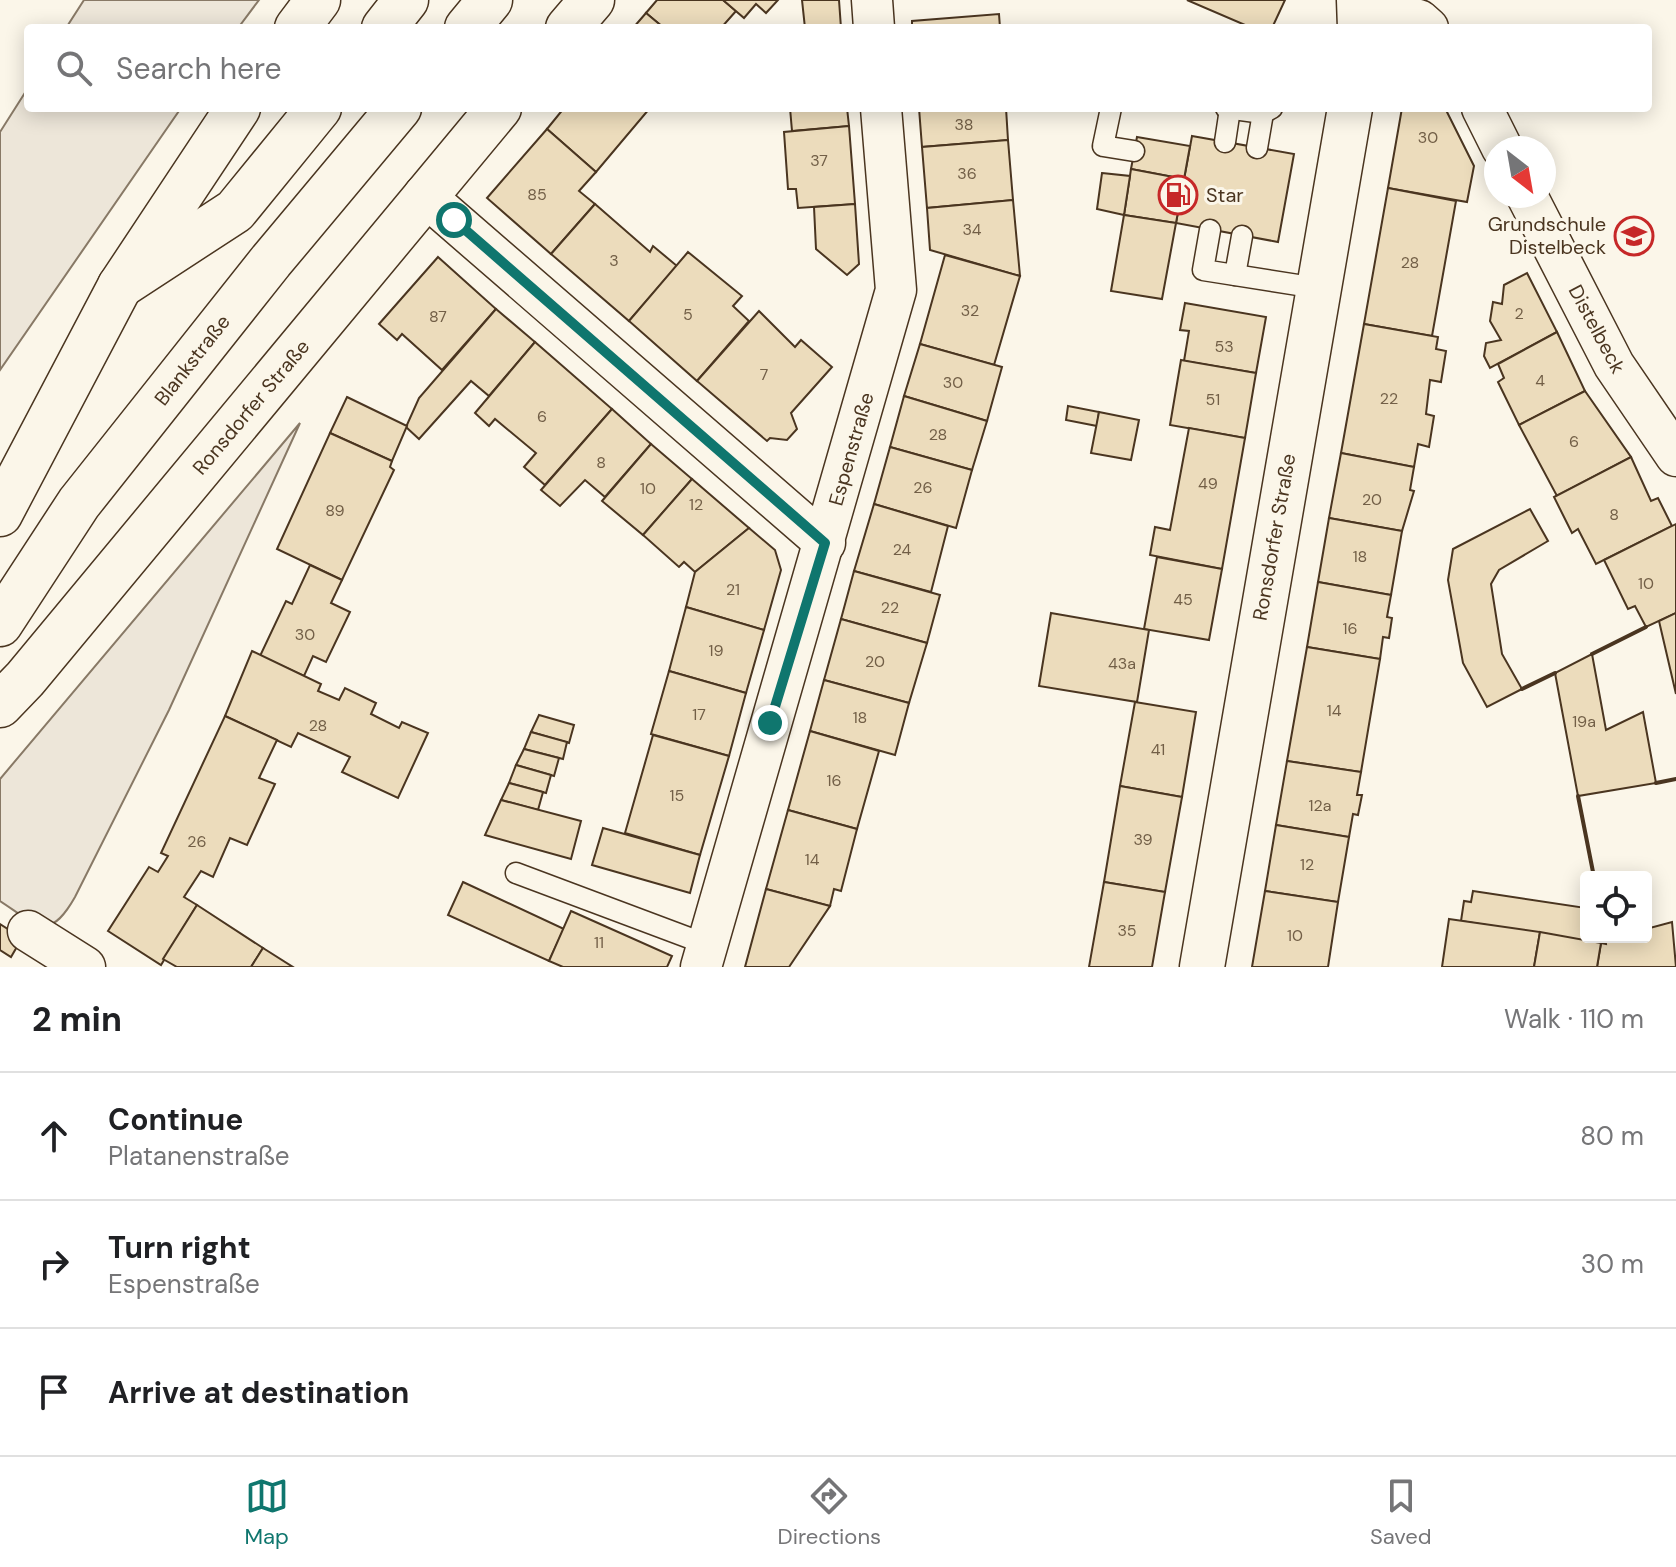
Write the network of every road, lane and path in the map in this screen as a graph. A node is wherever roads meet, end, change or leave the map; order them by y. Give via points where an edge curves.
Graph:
1 (318, 0) edge
2 (406, 0) edge
3 (490, 0) edge
4 (592, 0) edge
5 (872, 0) edge
6 (1360, 12) edge
7 (300, 24) edge
8 (387, 24) edge
9 (470, 24) edge
10 (571, 24) edge
11 (874, 24) edge
12 (1424, 24) edge
13 (235, 112) edge
14 (316, 112) edge
15 (396, 112) edge
16 (496, 112) edge
17 (881, 112) edge
18 (1110, 112) edge
19 (1228, 112) edge
20 (1268, 112) edge
21 (1349, 112) edge
22 (1484, 112) edge
23 (1496, 136) edge
24 (1225, 142) dead end
25 (1257, 148) dead end
26 (1134, 151) dead end
27 (424, 195) junction
28 (1533, 208) edge
29 (1210, 230) dead end
30 (1242, 236) dead end
31 (1235, 275) junction
32 (120, 286) junction
33 (1317, 288) junction
34 (1676, 456) edge
35 (0, 514) edge
36 (825, 543) junction
37 (0, 624) edge
38 (8, 682) edge
39 (516, 873) dead end
40 (28, 931) dead end
41 (705, 956) edge
42 (85, 967) edge
43 (1202, 967) edge

1 - 7 street
2 - 8 street
3 - 9 street
4 - 10 street
5 - 11 street
6 - 12 street
13 - 32 street
14 - 32 street via 235,211
15 - 37 street, Blankstraße via 79,503
16 - 27 street, Ronsdorfer Straße
17 - 36 street, Espenstraße via 896,290
18 - 26 lane via 1103,146
19 - 24 lane
20 - 25 lane
21 - 33 street, Ronsdorfer Straße
22 - 23 street
27 - 36 street
27 - 38 street, Ronsdorfer Straße
28 - 34 street, Distelbeck via 1614,365
29 - 31 lane via 1203,270
30 - 31 lane
31 - 33 lane
32 - 35 street
33 - 43 street, Ronsdorfer Straße
36 - 41 street, Espenstraße
39 - 41 lane
40 - 42 street

